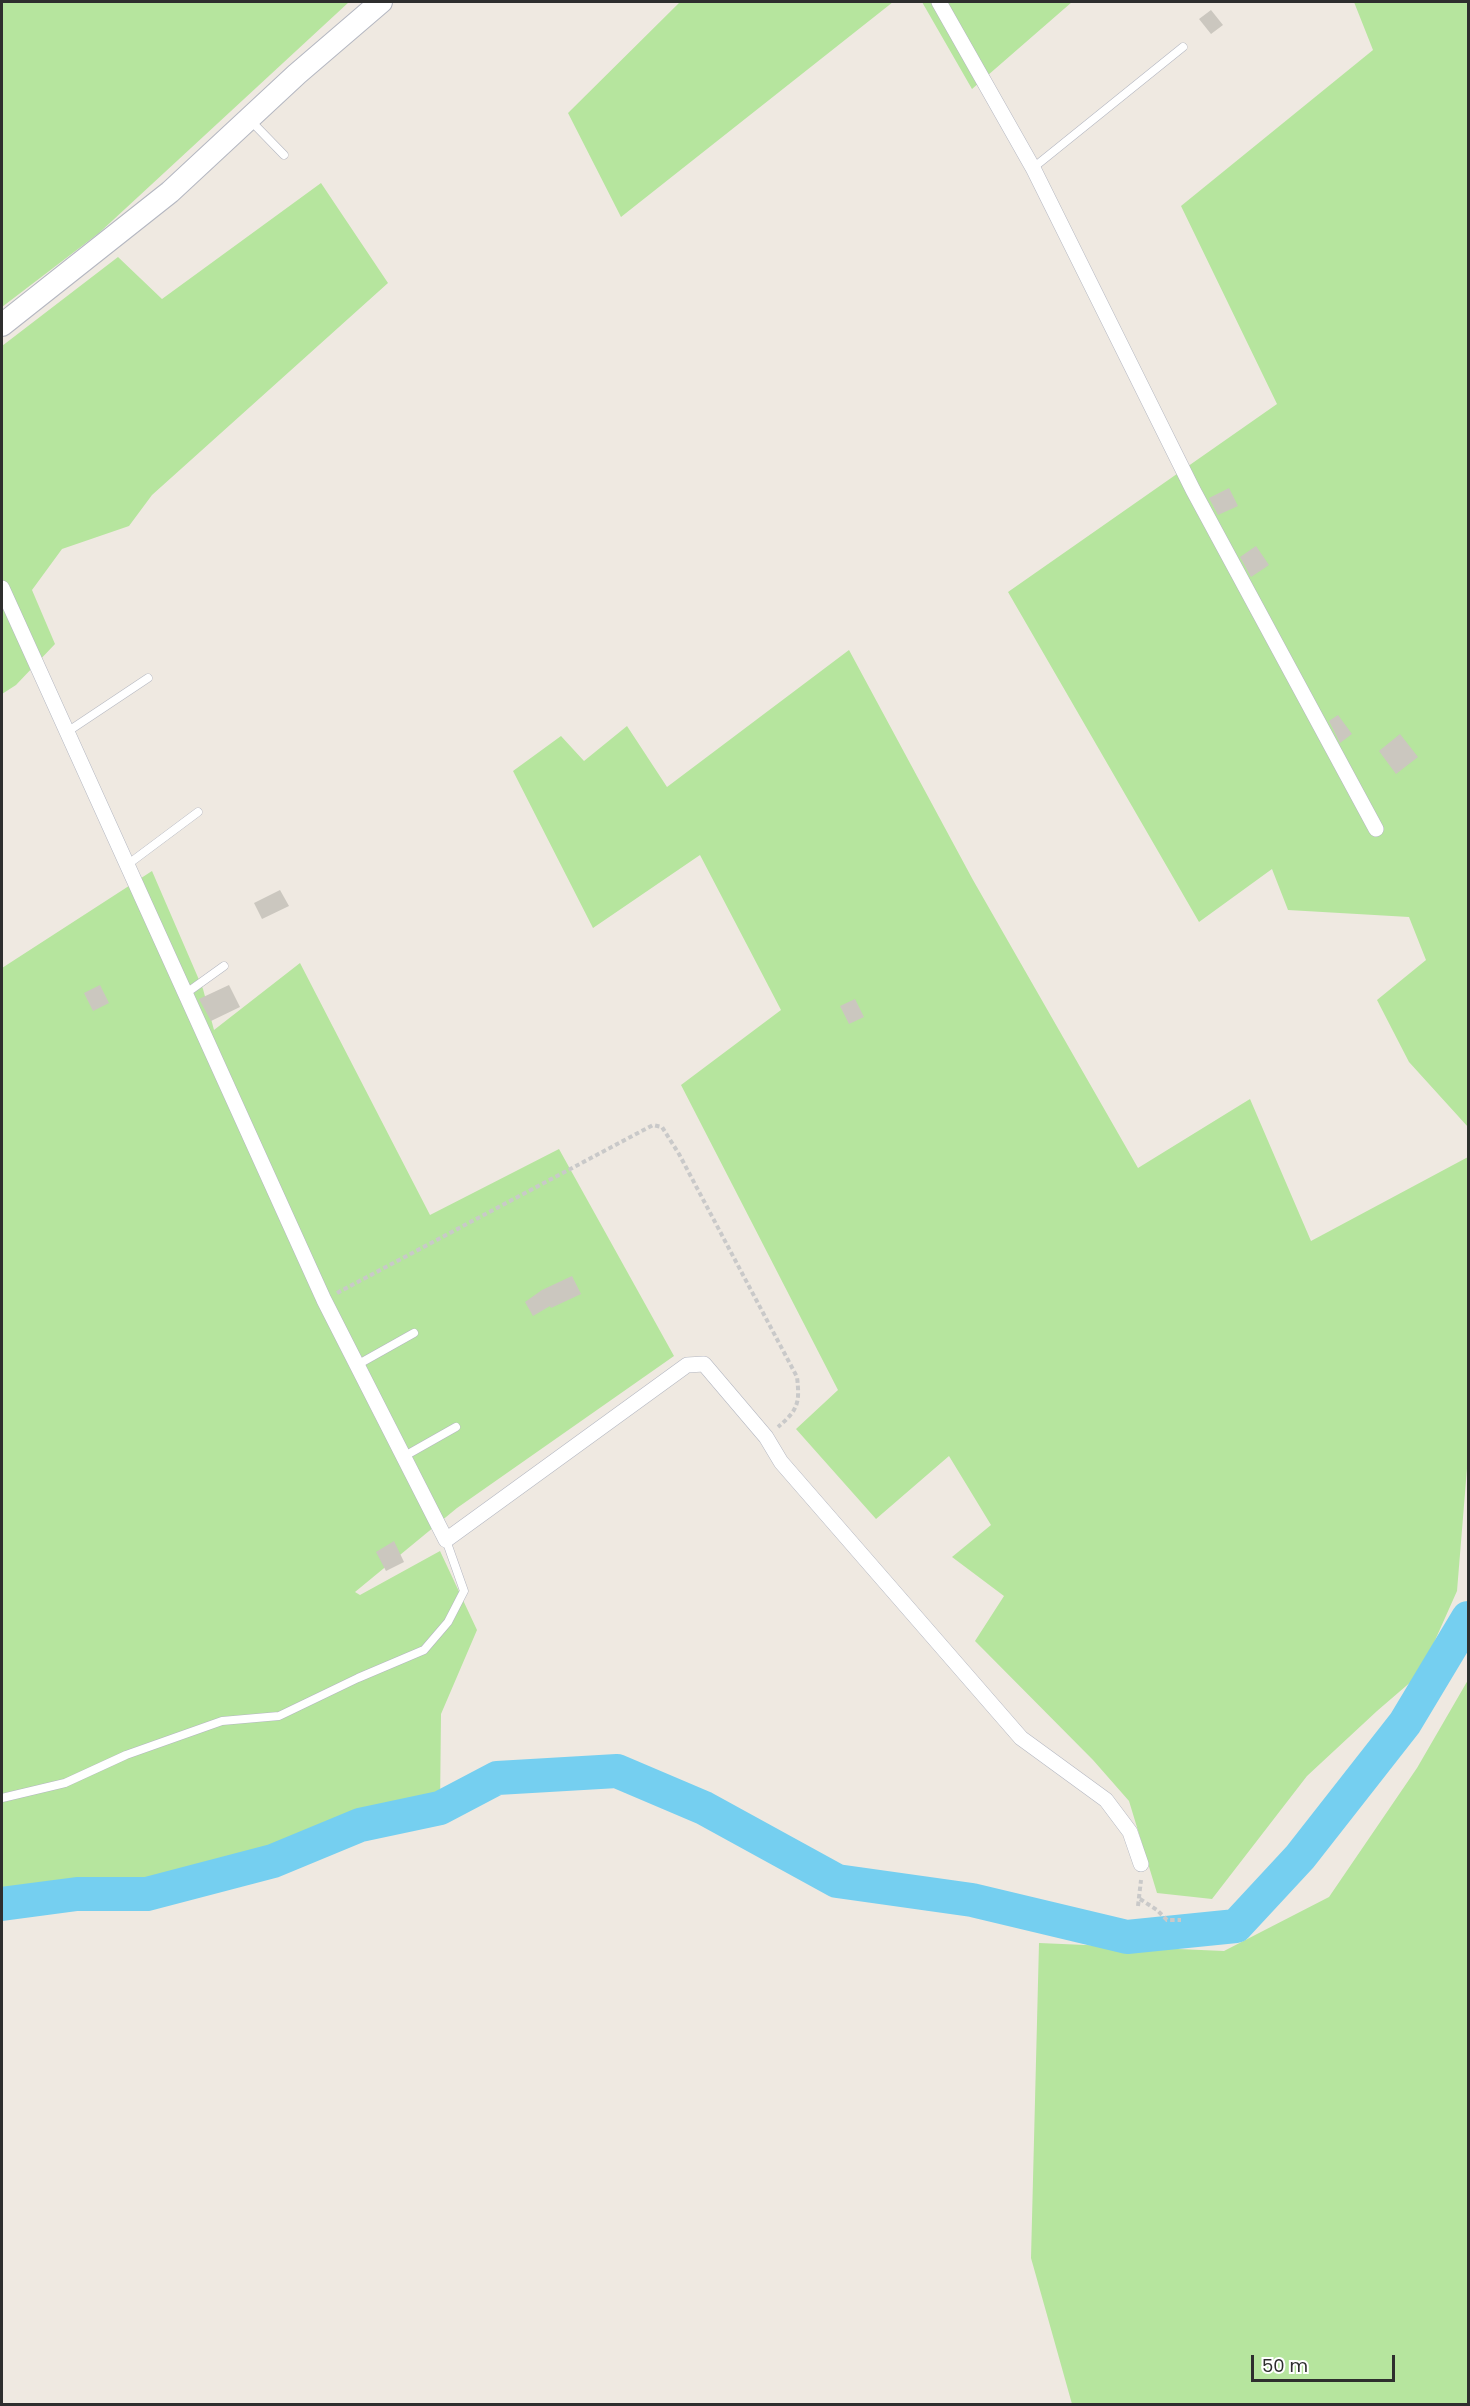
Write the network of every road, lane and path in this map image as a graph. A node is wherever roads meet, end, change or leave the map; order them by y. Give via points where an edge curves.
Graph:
1 (381, 2) edge
2 (939, 2) edge
3 (1183, 47) dead end
4 (249, 118) junction
5 (284, 155) dead end
6 (1033, 168) junction
7 (2, 325) edge
8 (2, 588) edge
9 (148, 678) dead end
10 (67, 732) junction
11 (198, 812) dead end
12 (1376, 829) dead end
13 (127, 865) junction
14 (224, 966) dead end
15 (185, 994) junction
16 (324, 1300) junction
17 (414, 1333) dead end
18 (357, 1365) junction
19 (456, 1427) dead end
20 (766, 1437) junction
21 (404, 1457) junction
22 (446, 1540) junction
23 (2, 1798) edge
24 (1141, 1864) joint
25 (1140, 1899) junction
26 (1138, 1906) dead end
27 (1181, 1920) dead end

1 - 4 street
2 - 6 street
3 - 6 lane
4 - 5 lane
4 - 7 street via 171,192
6 - 12 street via 1193,490
8 - 10 street
9 - 10 lane
10 - 13 street
11 - 13 lane
13 - 15 street
14 - 15 lane
15 - 16 street
16 - 18 street
16 - 20 path via 653,1125 662,1127 797,1377 800,1399 791,1416
17 - 18 lane
18 - 21 street
19 - 21 lane
20 - 22 street via 704,1364 687,1365
20 - 24 street via 781,1462 1021,1738 1106,1800 1130,1832
21 - 22 street
22 - 23 lane via 464,1591 448,1622 424,1650 279,1716 222,1721 126,1755 65,1783
24 - 25 path
25 - 26 path
25 - 27 path via 1167,1920

